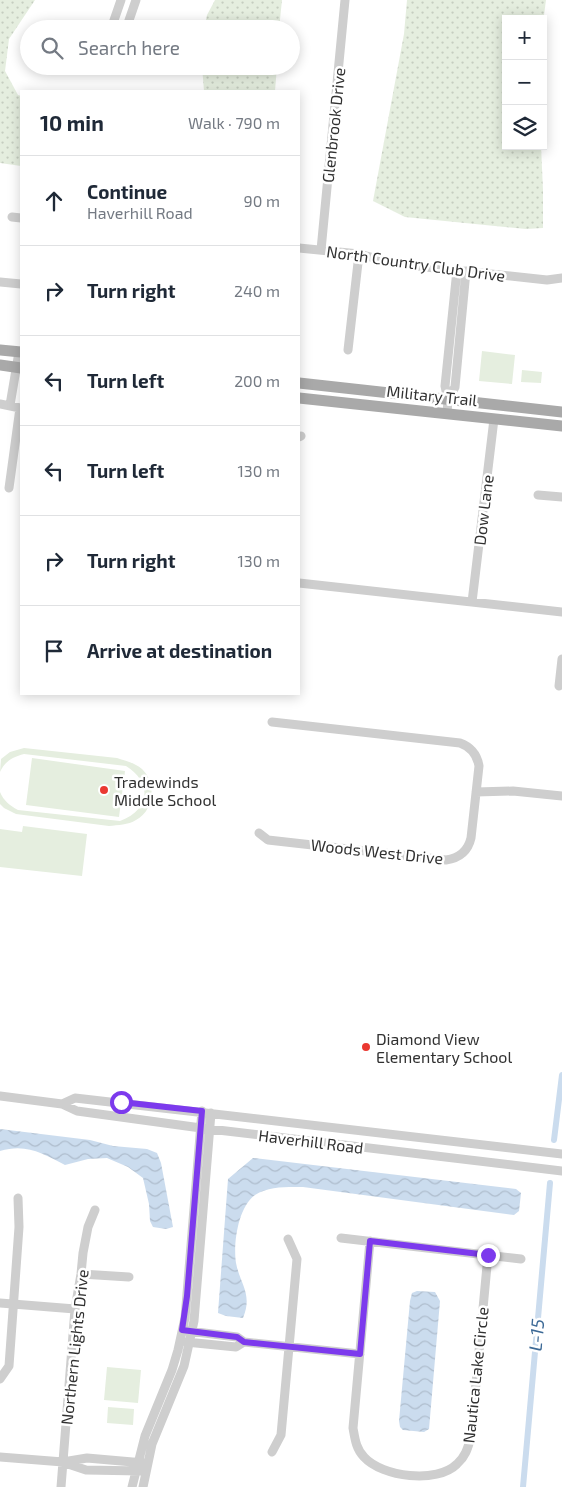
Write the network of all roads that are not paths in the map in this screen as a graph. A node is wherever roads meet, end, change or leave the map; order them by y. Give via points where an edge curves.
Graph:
1 (121, 0) edge
2 (136, 0) edge
3 (345, 0) edge
4 (114, 20) edge
5 (129, 20) edge
6 (12, 217) dead end
7 (20, 218) edge
8 (300, 248) edge
9 (321, 250) junction
10 (358, 254) junction
11 (462, 271) junction
12 (562, 278) edge
13 (0, 282) edge
14 (20, 284) edge
15 (0, 350) edge
16 (348, 350) dead end
17 (20, 352) edge
18 (0, 365) edge
19 (19, 368) edge
20 (300, 383) edge
21 (300, 398) edge
22 (448, 400) junction
23 (0, 404) edge
24 (10, 405) junction
25 (562, 412) edge
26 (447, 413) junction
27 (494, 419) junction
28 (562, 426) edge
29 (9, 488) dead end
30 (538, 494) dead end
31 (562, 497) edge
32 (300, 583) edge
33 (472, 602) junction
34 (562, 612) edge
35 (562, 659) edge
36 (559, 686) dead end
37 (272, 722) dead end
38 (476, 792) junction
39 (562, 796) edge
40 (259, 833) dead end
41 (0, 1096) edge
42 (62, 1104) junction
43 (207, 1112) junction
44 (200, 1128) junction
45 (210, 1129) junction
46 (557, 1153) edge
47 (551, 1170) junction
48 (562, 1171) edge
49 (18, 1198) dead end
50 (95, 1210) dead end
51 (341, 1238) dead end
52 (288, 1239) dead end
53 (370, 1241) junction
54 (488, 1255) junction
55 (521, 1259) dead end
56 (81, 1274) junction
57 (129, 1278) dead end
58 (0, 1303) edge
59 (14, 1304) junction
60 (75, 1309) junction
61 (187, 1331) junction
62 (180, 1341) junction
63 (190, 1342) junction
64 (244, 1342) junction
65 (288, 1347) junction
66 (360, 1354) junction
67 (0, 1379) edge
68 (272, 1452) dead end
69 (0, 1457) edge
70 (63, 1462) junction
71 (142, 1467) junction
72 (61, 1487) edge
73 (132, 1487) edge
74 (143, 1487) edge

1 - 4 street
2 - 5 street
3 - 9 street, Glenbrook Drive
6 - 7 street
8 - 9 street, North Country Club Drive
9 - 10 street, North Country Club Drive
10 - 11 street, North Country Club Drive via 397,264
10 - 16 street
11 - 12 street, North Country Club Drive via 546,280
11 - 22 street via 454,387
13 - 14 street
15 - 17 main road
17 - 19 street
18 - 19 main road
19 - 24 street
20 - 22 main road, Military Trail
21 - 26 main road, Military Trail
22 - 25 main road, Military Trail
22 - 26 street
23 - 24 street
24 - 29 street via 20,408
26 - 27 main road, Military Trail
27 - 28 main road, Military Trail
27 - 33 street, Dow Lane
30 - 31 street
32 - 33 street
33 - 34 street
35 - 36 street
37 - 38 street, Woods West Drive via 460,743 472,750 478,761
38 - 39 street via 514,791
38 - 40 street, Woods West Drive via 470,842 462,853 451,859 268,840
41 - 42 street, Haverhill Road
42 - 43 street, Haverhill Road via 75,1098
42 - 44 street, Haverhill Road via 77,1111
43 - 44 street
43 - 45 street
43 - 46 street, Haverhill Road
44 - 45 street, Haverhill Road
44 - 61 street
45 - 47 street, Haverhill Road
45 - 61 street via 197,1297
46 - 47 street
47 - 48 street, Haverhill Road
49 - 59 street
50 - 56 street, Northern Lights Drive via 88,1227
51 - 53 street
52 - 65 street via 297,1259
53 - 54 street
53 - 66 street, Nautica Lake Circle
54 - 55 street
54 - 66 street, Nautica Lake Circle via 471,1437 467,1452 457,1464 444,1473 428,1476 387,1472 362,1456 355,1443 353,1428
56 - 57 street
56 - 60 street, Northern Lights Drive
58 - 59 street
59 - 60 street
59 - 67 street via 9,1366
60 - 70 street, Northern Lights Drive
61 - 62 street
61 - 63 street
61 - 64 street via 237,1337
62 - 63 street
62 - 71 street via 172,1370 145,1436
63 - 64 street via 236,1347
63 - 71 street via 184,1366
64 - 65 street
65 - 66 street
65 - 68 street via 281,1436
69 - 70 street
70 - 71 street via 88,1458
70 - 72 street, Northern Lights Drive
71 - 73 street
71 - 74 street

